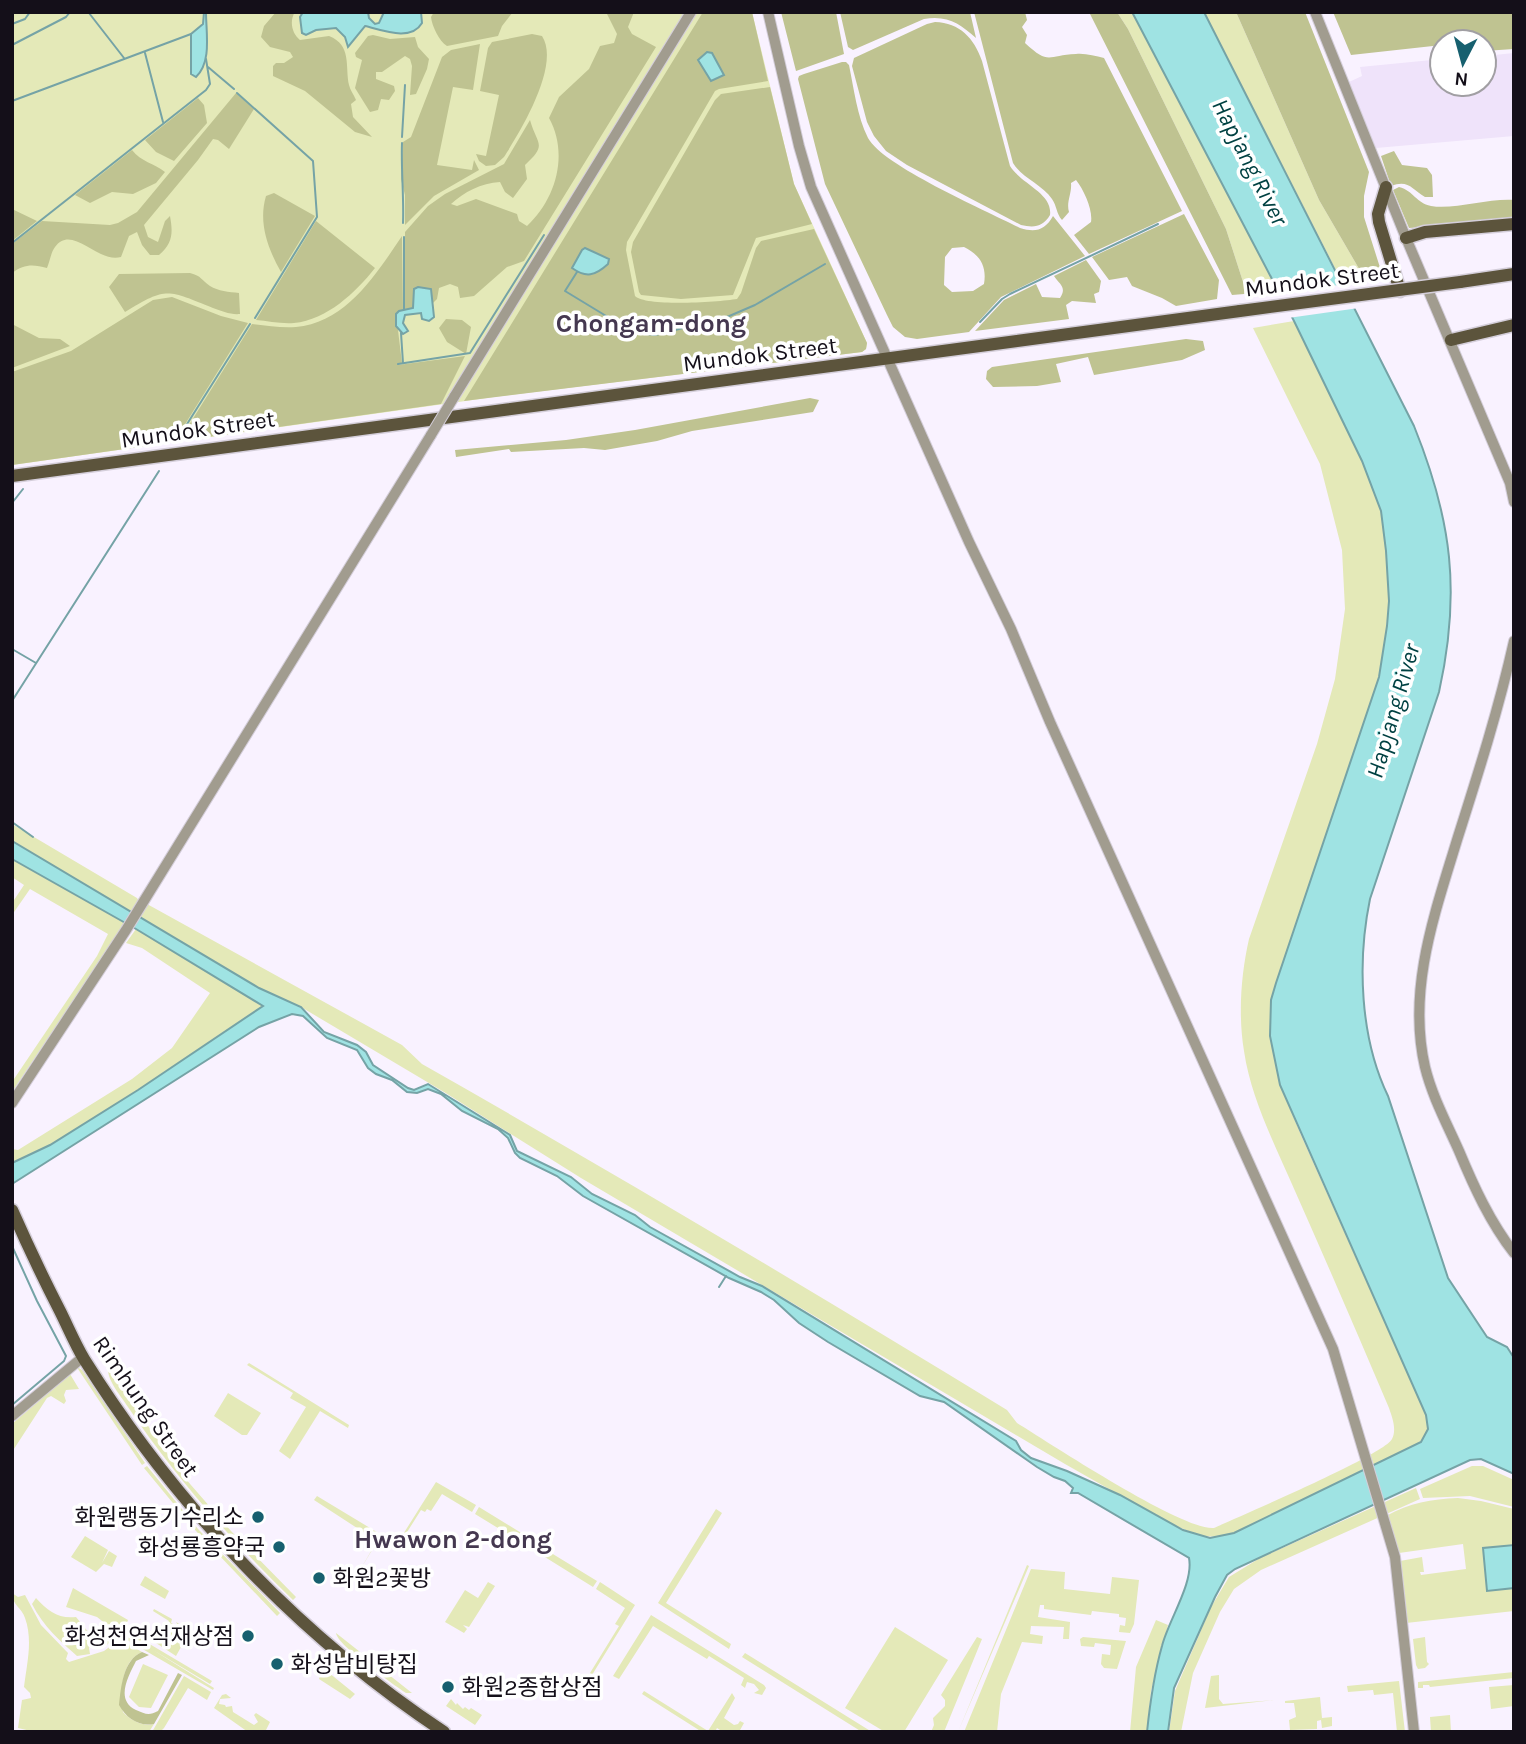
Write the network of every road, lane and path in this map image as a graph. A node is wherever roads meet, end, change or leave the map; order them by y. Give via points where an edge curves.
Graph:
1 (691, 12) edge
2 (768, 12) edge
3 (1315, 12) edge
4 (1386, 187) junction
5 (1514, 224) edge
6 (1406, 239) junction
7 (1514, 274) edge
8 (1400, 291) junction
9 (1514, 325) edge
10 (1451, 340) junction
11 (889, 359) junction
12 (12, 476) edge
13 (1514, 502) edge
14 (1514, 641) edge
15 (12, 1103) edge
16 (12, 1210) edge
17 (1514, 1253) edge
18 (83, 1357) junction
19 (12, 1416) edge
20 (444, 1732) edge
21 (1414, 1732) edge

1 - 15 street, bridge via 126,930
2 - 11 street via 811,187
3 - 4 street
4 - 6 street
4 - 8 main road via 1379,222
5 - 6 main road via 1425,232
6 - 10 street
7 - 8 main road, Mundok Street, bridge
8 - 11 main road, Mundok Street, bridge
9 - 10 main road
10 - 13 street
11 - 12 main road, Mundok Street
11 - 21 street via 1333,1349 1396,1568
14 - 17 street via 1432,921 1420,984 1421,1035 1437,1101 1472,1183
16 - 18 main road, Rimhung Street
18 - 19 street
18 - 20 main road, Rimhung Street via 174,1486 248,1569 329,1646

